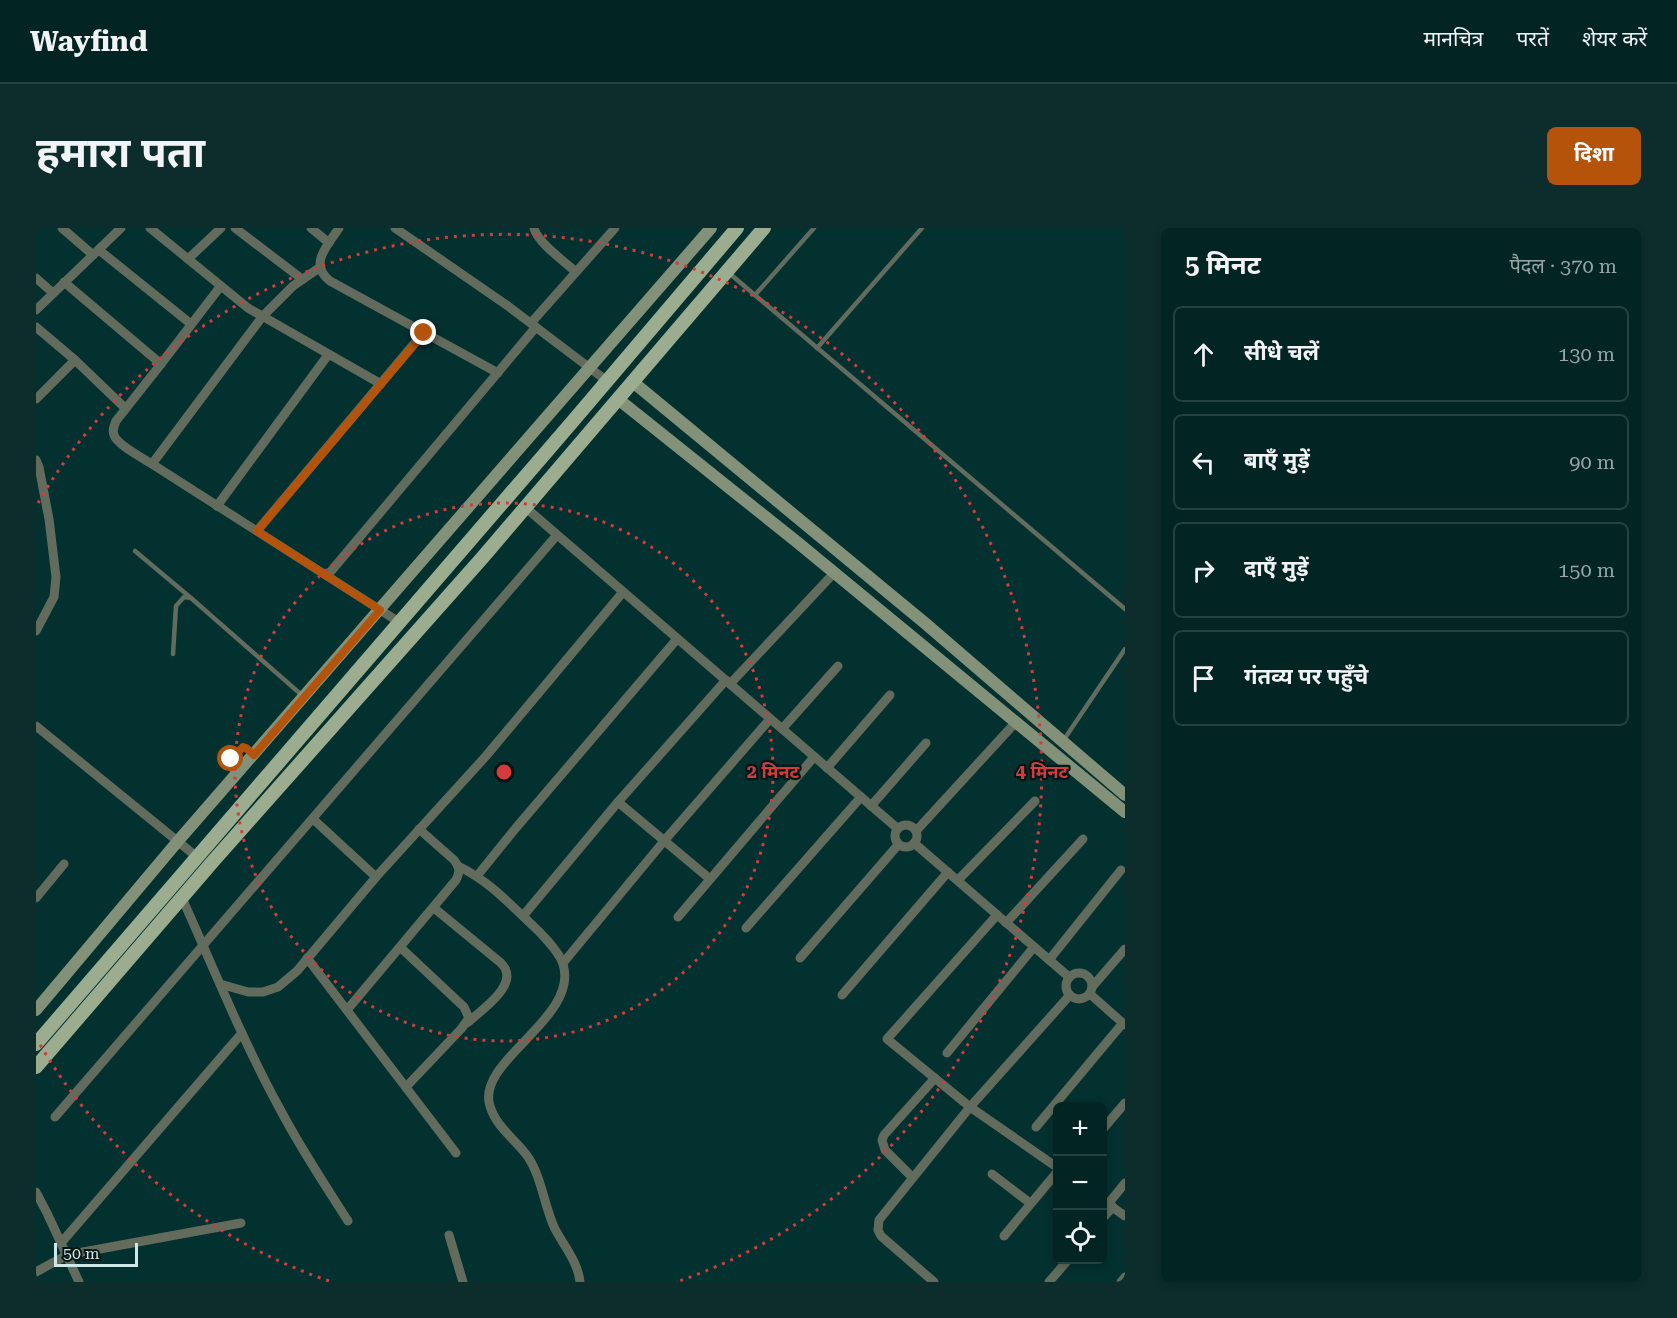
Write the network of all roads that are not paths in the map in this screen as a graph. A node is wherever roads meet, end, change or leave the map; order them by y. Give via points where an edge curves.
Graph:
1 (62, 228) edge
2 (121, 228) edge
3 (150, 228) edge
4 (221, 228) edge
5 (235, 228) edge
6 (311, 228) edge
7 (339, 228) edge
8 (394, 228) edge
9 (534, 228) edge
10 (615, 228) edge
11 (711, 228) edge
12 (737, 228) edge
13 (764, 228) edge
14 (814, 228) edge
15 (922, 228) edge
16 (329, 243) junction
17 (96, 253) junction
18 (188, 260) junction
19 (319, 268) junction
20 (576, 272) junction
21 (727, 272) junction
22 (36, 278) edge
23 (302, 279) junction
24 (64, 282) junction
25 (220, 287) junction
26 (53, 293) junction
27 (755, 295) junction
28 (36, 310) edge
29 (262, 317) junction
30 (191, 324) junction
31 (534, 325) junction
32 (36, 327) edge
33 (424, 333) junction
34 (817, 348) junction
35 (328, 355) junction
36 (75, 360) junction
37 (161, 364) junction
38 (589, 367) junction
39 (498, 373) junction
40 (609, 378) junction
41 (381, 384) junction
42 (626, 390) junction
43 (36, 399) edge
44 (125, 408) junction
45 (36, 460) edge
46 (152, 464) junction
47 (217, 506) junction
48 (525, 507) junction
49 (257, 531) junction
50 (557, 535) junction
51 (135, 551) dead end
52 (834, 573) junction
53 (327, 576) junction
54 (623, 592) junction
55 (191, 598) junction
56 (1125, 609) edge
57 (380, 610) junction
58 (399, 622) junction
59 (36, 631) edge
60 (677, 639) junction
61 (1125, 649) edge
62 (173, 654) dead end
63 (838, 666) dead end
64 (728, 682) junction
65 (890, 695) dead end
66 (304, 697) junction
67 (770, 719) junction
68 (1015, 723) junction
69 (36, 726) edge
70 (782, 729) junction
71 (1063, 741) junction
72 (926, 743) dead end
73 (814, 757) junction
74 (827, 768) junction
75 (1123, 789) edge
76 (861, 797) junction
77 (1035, 801) dead end
78 (1112, 801) junction
79 (618, 802) junction
80 (871, 806) junction
81 (1125, 812) edge
82 (313, 819) junction
83 (897, 828) junction
84 (419, 829) junction
85 (916, 831) junction
86 (1083, 839) dead end
87 (178, 841) junction
88 (664, 841) junction
89 (914, 843) junction
90 (898, 845) junction
91 (197, 857) junction
92 (64, 864) dead end
93 (458, 866) junction
94 (1121, 870) dead end
95 (948, 872) junction
96 (477, 876) junction
97 (376, 877) junction
98 (710, 879) junction
99 (958, 880) junction
100 (36, 898) edge
101 (182, 898) junction
102 (434, 908) junction
103 (997, 915) junction
104 (523, 916) junction
105 (678, 916) dead end
106 (1006, 923) junction
107 (746, 928) dead end
108 (204, 947) junction
109 (400, 947) junction
110 (1034, 947) junction
111 (1125, 949) edge
112 (307, 958) junction
113 (800, 958) dead end
114 (1049, 960) junction
115 (563, 963) junction
116 (1069, 977) junction
117 (220, 984) junction
118 (1091, 990) junction
119 (1070, 994) junction
120 (842, 995) dead end
121 (36, 1010) edge
122 (347, 1010) junction
123 (467, 1023) junction
124 (1124, 1024) edge
125 (242, 1033) junction
126 (36, 1044) edge
127 (947, 1053) dead end
128 (36, 1067) edge
129 (935, 1078) junction
130 (406, 1087) junction
131 (1125, 1103) edge
132 (970, 1107) junction
133 (56, 1118) dead end
134 (1107, 1124) edge
135 (1036, 1127) dead end
136 (456, 1153) dead end
137 (1053, 1166) edge
138 (992, 1174) dead end
139 (1053, 1176) edge
140 (912, 1177) junction
141 (1125, 1184) edge
142 (36, 1192) edge
143 (1030, 1203) junction
144 (1108, 1204) edge
145 (1125, 1216) edge
146 (348, 1221) dead end
147 (241, 1223) dead end
148 (449, 1235) dead end
149 (1004, 1236) dead end
150 (61, 1243) junction
151 (67, 1255) junction
152 (1065, 1264) edge
153 (36, 1272) edge
154 (1125, 1277) edge
155 (79, 1282) edge
156 (463, 1282) edge
157 (580, 1282) edge
158 (934, 1282) edge
159 (1049, 1282) edge
160 (1120, 1282) edge

1 - 17 street
2 - 17 street
3 - 18 street
4 - 18 street
5 - 23 street
6 - 16 street
7 - 16 street
8 - 31 street
9 - 20 street via 541,240
10 - 20 street
11 - 38 street
12 - 40 main road
13 - 21 main road
14 - 27 lane
15 - 34 lane
16 - 19 street
17 - 24 street
17 - 30 street
18 - 25 street
19 - 23 street
19 - 33 street via 330,281
20 - 31 street
21 - 27 lane
21 - 42 main road
22 - 26 street
23 - 29 street
24 - 26 street
24 - 37 street
25 - 29 street
25 - 30 street
26 - 28 street
27 - 34 lane
29 - 35 street
29 - 46 street
30 - 37 street
31 - 38 street
31 - 39 street
32 - 36 street
33 - 39 street
33 - 41 street
34 - 56 lane
35 - 41 street
35 - 47 street
36 - 43 street
36 - 44 street
37 - 44 street
38 - 40 street
38 - 57 street
39 - 53 street
40 - 42 main road
40 - 58 main road
41 - 49 street
42 - 48 main road
42 - 52 street
42 - 71 street via 926,624
44 - 46 street via 113,428 114,436
45 - 59 street via 56,577 54,597
46 - 47 street
47 - 49 street
48 - 50 street
48 - 101 main road
49 - 53 street
50 - 54 street
50 - 82 street
51 - 55 lane
52 - 64 street
52 - 68 street
53 - 57 street
54 - 60 street
54 - 84 street via 486,756
55 - 62 lane via 184,597 176,606
55 - 66 lane
57 - 58 street
57 - 66 street
58 - 91 main road
60 - 64 street
60 - 96 street
61 - 71 lane
63 - 70 street
64 - 67 street
64 - 79 street
65 - 74 street
66 - 87 street
67 - 70 street
67 - 88 street
68 - 78 street
68 - 85 street
69 - 87 street
70 - 73 street
71 - 75 street
72 - 80 street
73 - 74 street
73 - 98 street
74 - 76 street
75 - 78 street
76 - 80 street
76 - 107 street
77 - 99 street
78 - 81 street
79 - 88 street
79 - 104 street
80 - 83 street
82 - 97 street
82 - 108 street
83 - 85 street via 907,824
83 - 90 street
84 - 93 street
84 - 97 street
85 - 89 street
86 - 106 street
87 - 91 street
87 - 121 street
88 - 98 street
88 - 115 street
89 - 90 street via 907,847
89 - 95 street
90 - 113 street
91 - 126 main road
92 - 100 street
93 - 96 street
93 - 102 street via 456,880
94 - 114 street
95 - 99 street
95 - 120 street
96 - 104 street
97 - 112 street
98 - 105 street
99 - 103 street
101 - 108 street
101 - 128 main road
102 - 109 street
102 - 123 street via 506,970 507,980 499,994
103 - 106 street
103 - 129 street via 887,1039
104 - 115 street
106 - 110 street
108 - 117 street
108 - 133 street
109 - 122 street
109 - 123 street via 464,1007
110 - 114 street
110 - 127 street
111 - 118 street
112 - 117 street via 278,987 263,992
112 - 122 street
114 - 116 street
115 - 157 street via 563,987 555,1006 492,1080 488,1098 497,1121 533,1166 548,1214
116 - 118 street via 1076,973 1085,975 1091,980
116 - 119 street via 1066,986
117 - 125 street
118 - 119 street via 1083,998
118 - 124 street
119 - 132 street
122 - 130 street
123 - 130 street
124 - 135 street
125 - 146 street via 281,1111
125 - 150 street
129 - 132 street
129 - 140 street via 882,1140 885,1150
130 - 136 street
131 - 134 street
132 - 137 street
132 - 140 street
138 - 143 street
139 - 143 street
140 - 158 street via 879,1220 878,1230
141 - 144 street
142 - 150 street
143 - 149 street
144 - 145 street
147 - 151 street
148 - 156 street
150 - 151 street
151 - 153 street
151 - 155 street
152 - 159 street
154 - 160 street

